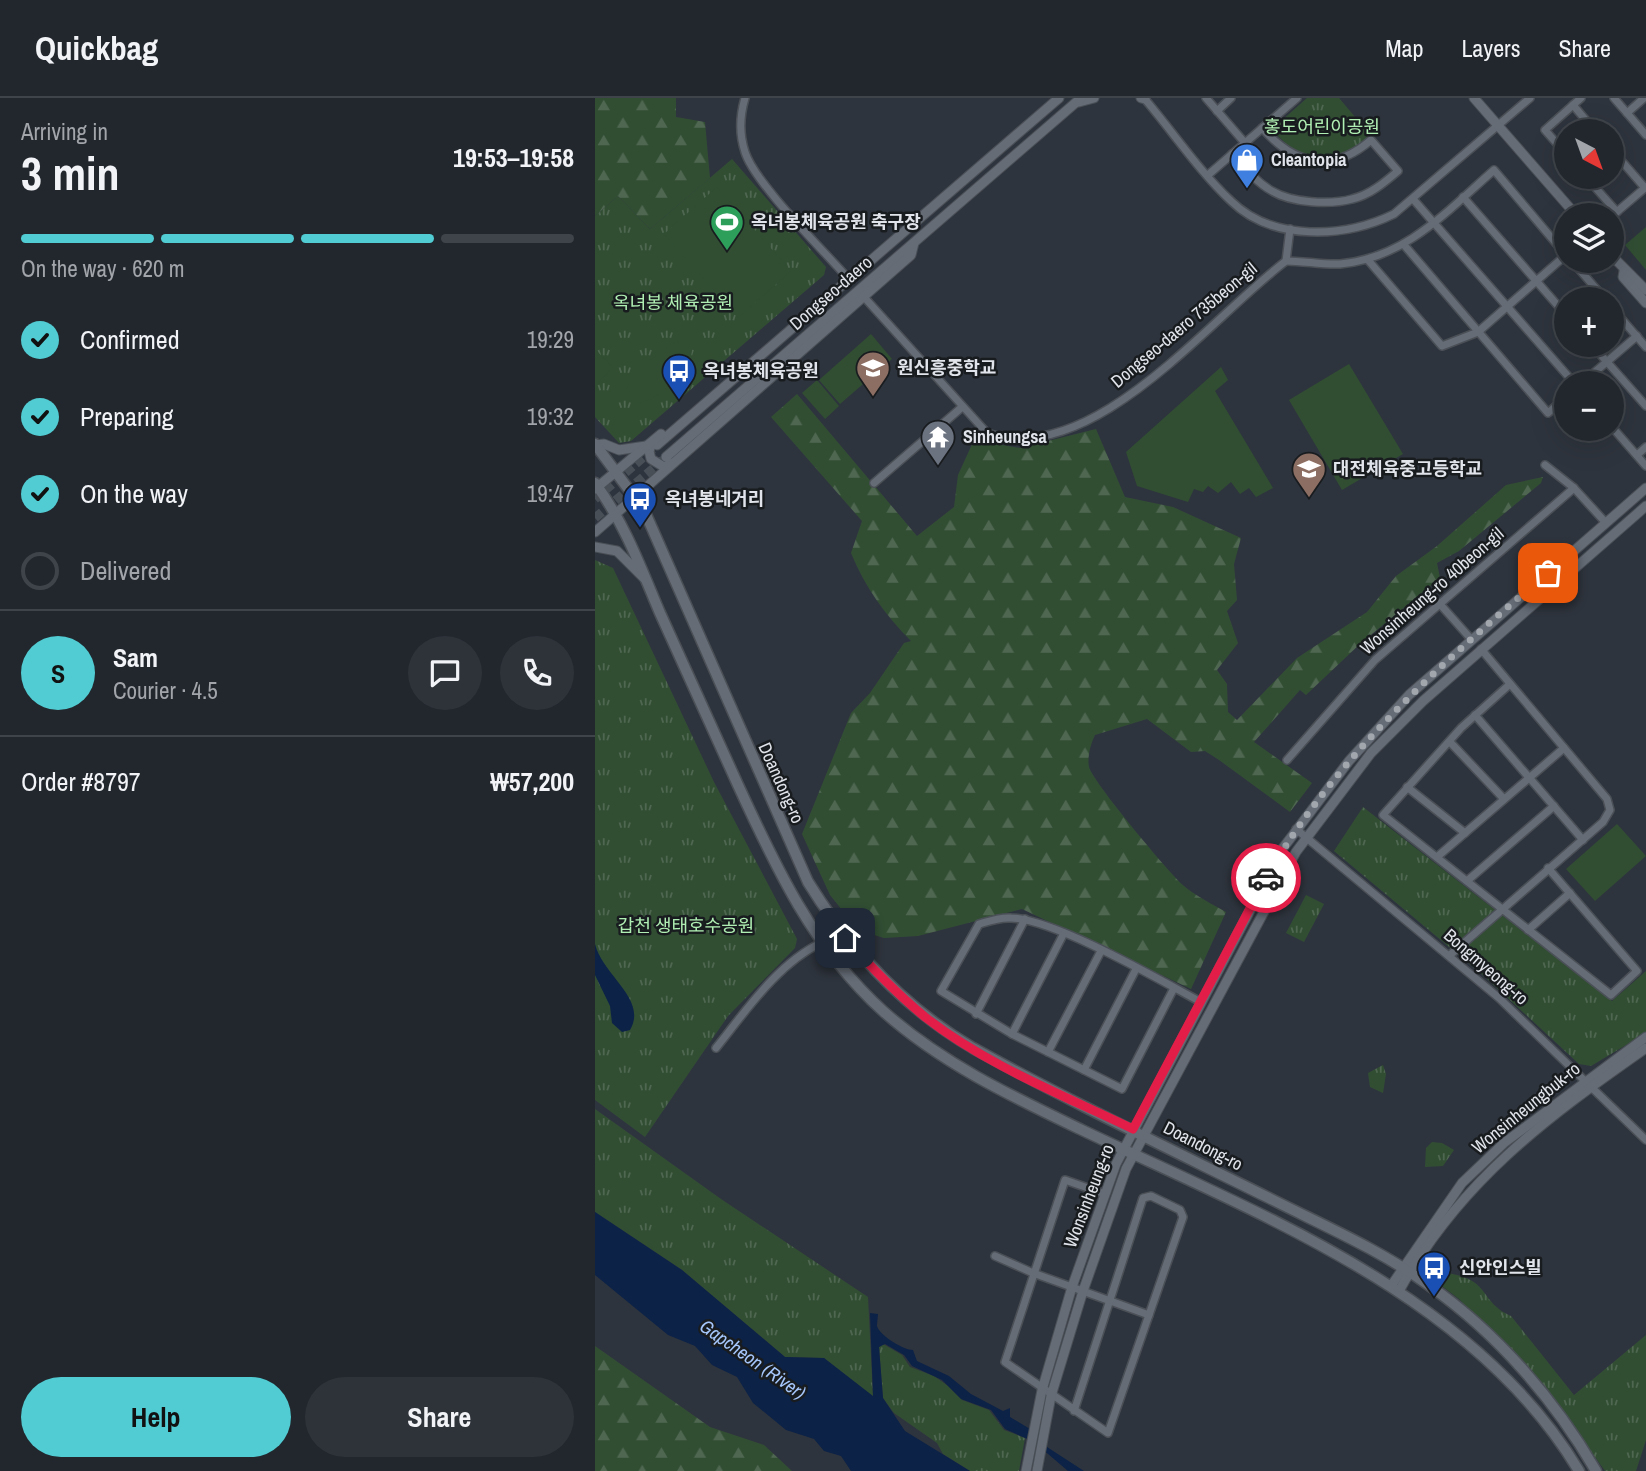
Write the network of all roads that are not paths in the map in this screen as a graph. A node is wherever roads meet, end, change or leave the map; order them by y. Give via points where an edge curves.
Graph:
1 (745, 98) edge
2 (1059, 98) edge
3 (1094, 98) edge
4 (1143, 98) edge
5 (1206, 98) edge
6 (1231, 98) edge
7 (1297, 98) edge
8 (1474, 98) edge
9 (1530, 98) edge
10 (1581, 98) edge
11 (1614, 98) edge
12 (1644, 98) edge
13 (1079, 100) edge
14 (1573, 105) junction
15 (1217, 111) junction
16 (1627, 113) junction
17 (1557, 119) edge
18 (1585, 119) edge
19 (1554, 122) edge
20 (1498, 126) junction
21 (1262, 128) junction
22 (1646, 135) edge
23 (1554, 141) edge
24 (1245, 143) junction
25 (1232, 154) junction
26 (1624, 163) edge
27 (1208, 175) junction
28 (1645, 187) edge
29 (1595, 189) edge
30 (1463, 197) junction
31 (1413, 199) junction
32 (1565, 203) edge
33 (1606, 203) edge
34 (1624, 205) edge
35 (1434, 222) junction
36 (1290, 229) junction
37 (906, 230) junction
38 (1554, 241) edge
39 (915, 242) junction
40 (1405, 246) junction
41 (1368, 260) junction
42 (1286, 261) junction
43 (1554, 265) edge
44 (1624, 271) edge
45 (1582, 273) edge
46 (1624, 273) edge
47 (845, 275) junction
48 (1536, 281) junction
49 (1594, 287) edge
50 (1646, 290) edge
51 (864, 298) junction
52 (1554, 301) edge
53 (1646, 303) edge
54 (1507, 306) junction
55 (1624, 321) edge
56 (1478, 332) junction
57 (1637, 336) junction
58 (1646, 348) edge
59 (1603, 357) edge
60 (1607, 362) junction
61 (1564, 371) edge
62 (1597, 371) edge
63 (1646, 407) edge
64 (961, 408) junction
65 (1554, 408) edge
66 (1624, 441) edge
67 (654, 443) junction
68 (595, 444) edge
69 (1646, 447) edge
70 (1637, 456) junction
71 (666, 457) tunnel mouth
72 (679, 459) junction
73 (1545, 465) dead end
74 (1646, 466) edge
75 (618, 472) junction
76 (874, 483) dead end
77 (596, 486) edge
78 (1574, 488) junction
79 (1646, 488) edge
80 (636, 496) junction
81 (1646, 506) edge
82 (617, 513) junction
83 (1606, 523) junction
84 (595, 532) edge
85 (595, 547) edge
86 (646, 580) junction
87 (1439, 603) junction
88 (1471, 639) junction
89 (1481, 649) junction
90 (1510, 684) junction
91 (1475, 715) junction
92 (1450, 742) junction
93 (1563, 748) junction
94 (1287, 760) dead end
95 (1529, 778) junction
96 (1407, 787) junction
97 (1504, 799) junction
98 (1554, 806) junction
99 (1296, 829) junction
100 (1465, 833) junction
101 (1306, 837) junction
102 (1583, 840) junction
103 (1437, 857) junction
104 (1548, 868) junction
105 (1467, 881) junction
106 (1570, 893) junction
107 (1501, 909) junction
108 (1025, 919) junction
109 (1528, 930) junction
110 (1064, 933) junction
111 (821, 943) junction
112 (1101, 951) junction
113 (1450, 956) junction
114 (1136, 969) junction
115 (1174, 988) junction
116 (1199, 1001) junction
117 (976, 1014) junction
118 (1011, 1034) junction
119 (1646, 1037) edge
120 (716, 1048) dead end
121 (1646, 1048) edge
122 (1048, 1052) junction
123 (1084, 1070) junction
124 (1589, 1083) junction
125 (1133, 1129) junction
126 (1144, 1135) junction
127 (1646, 1140) edge
128 (1128, 1152) junction
129 (1105, 1194) junction
130 (995, 1256) dead end
131 (1405, 1270) junction
132 (1033, 1273) junction
133 (1072, 1287) junction
134 (1395, 1288) junction
135 (1083, 1291) junction
136 (1109, 1300) junction
137 (1149, 1315) junction
138 (1042, 1390) junction
139 (1051, 1396) junction
140 (1074, 1411) junction
141 (1026, 1471) edge
142 (1037, 1471) edge
143 (1580, 1471) edge
144 (1596, 1471) edge

1 - 47 street via 741,113 745,153 761,179
2 - 37 street, Dongseo-daero
3 - 13 street
4 - 27 street
5 - 15 street
6 - 15 street
7 - 21 street
8 - 20 street
9 - 20 street
10 - 14 street
11 - 16 street
12 - 16 street
13 - 39 street, Dongseo-daero
14 - 17 street
14 - 18 street
15 - 24 street
16 - 22 street
19 - 23 street via 1545,130
20 - 31 street
20 - 32 street
21 - 24 street
21 - 25 street via 1298,158 1352,157 1371,141 1398,171 1353,199 1310,201 1275,194
24 - 25 street
25 - 27 street
26 - 28 street
27 - 36 street via 1231,202 1252,217
28 - 34 street
29 - 33 street
30 - 35 street
30 - 38 street via 1494,170
30 - 48 street
31 - 35 street
31 - 36 street via 1371,225 1341,231
35 - 40 street
35 - 54 street
36 - 42 street
37 - 47 street via 891,236
37 - 67 street, Dongseo-daero
39 - 51 street via 911,255
39 - 71 street, Dongseo-daero
40 - 41 street
40 - 56 street
41 - 42 street via 1337,264
41 - 56 street via 1442,346
42 - 64 street, Dongseo-daero 735beon-gil via 1144,383 1083,423 1041,436 1004,439 987,433
43 - 48 street
44 - 50 street via 1630,271
45 - 49 street
46 - 53 street
47 - 67 street
48 - 52 street
48 - 54 street
51 - 64 street, Dongseo-daero 735beon-gil
51 - 72 street
54 - 56 street
54 - 61 street
55 - 57 street
56 - 65 street via 1548,413
57 - 58 street
57 - 60 street
59 - 60 street
60 - 62 street
60 - 63 street
64 - 76 street
66 - 70 street
67 - 68 street via 619,450
67 - 72 street via 651,459 664,467
67 - 75 street
68 - 75 main road, Doandong-ro
69 - 70 street
70 - 74 street
72 - 80 street
73 - 78 street
75 - 77 street
75 - 80 main road, Doandong-ro
77 - 82 main road
78 - 83 street
78 - 87 street, Wonsinheung-ro 40beon-gil
79 - 83 street, Wonsinheung-ro
80 - 82 street
80 - 125 main road, Doandong-ro via 788,844 845,938 901,995 957,1039
81 - 89 street, Wonsinheung-ro
82 - 84 street
82 - 86 main road
83 - 88 street, Wonsinheung-ro
85 - 86 street via 617,551
86 - 111 main road via 766,847
87 - 88 street
87 - 94 street, Wonsinheung-ro 40beon-gil via 1375,660
88 - 99 street, Wonsinheung-ro via 1366,740
89 - 90 street
89 - 101 street, Wonsinheung-ro via 1371,753
90 - 91 street
90 - 93 street
91 - 92 street
91 - 95 street
92 - 96 street
92 - 97 street
93 - 95 street
93 - 102 street via 1609,804 1609,817
95 - 97 street
95 - 98 street
96 - 100 street
96 - 103 street via 1383,815
97 - 100 street
98 - 102 street
98 - 105 street
99 - 101 street, Bongmyeong-ro
99 - 116 street, Wonsinheung-ro
100 - 103 street
101 - 113 street, Bongmyeong-ro
101 - 126 street, Wonsinheung-ro via 1275,886
102 - 104 street
103 - 105 street
104 - 106 street
104 - 107 street
105 - 107 street
106 - 109 street
106 - 109 street via 1637,971 1611,995
107 - 109 street
107 - 113 street
108 - 110 street
108 - 117 street
108 - 117 street via 1010,917 979,924 941,991
110 - 112 street
110 - 118 street
111 - 120 street via 802,953
111 - 128 main road via 903,1028 956,1066
112 - 114 street
112 - 122 street
113 - 124 street, Bongmyeong-ro
114 - 115 street
114 - 123 street
115 - 116 street
115 - 123 street via 1122,1089
116 - 125 street, Wonsinheung-ro
117 - 118 street
118 - 122 street
119 - 124 street, Wonsinheungbuk-ro
121 - 124 street, Wonsinheungbuk-ro
122 - 123 street
124 - 127 street, Bongmyeong-ro
124 - 131 street, Wonsinheungbuk-ro via 1470,1189
125 - 126 main road, Doandong-ro
125 - 128 street, Wonsinheung-ro
126 - 128 street, Wonsinheung-ro
126 - 131 main road, Doandong-ro
128 - 129 street, Wonsinheung-ro
128 - 134 main road
128 - 135 street, Wonsinheung-ro
129 - 132 street via 1065,1180
129 - 133 street, Wonsinheung-ro
130 - 132 street
131 - 134 street, Wonsinheungbuk-ro
131 - 144 main road, Doandong-ro via 1454,1304 1497,1343 1566,1423
132 - 133 street
132 - 138 street via 1005,1362
133 - 135 street
133 - 138 street, Wonsinheung-ro
134 - 143 main road via 1497,1370 1528,1402
135 - 136 street
135 - 139 street, Wonsinheung-ro
136 - 137 street
136 - 137 street via 1143,1198 1151,1196 1180,1210 1183,1217
136 - 140 street
137 - 140 street via 1108,1433
138 - 139 street
138 - 141 street, Wonsinheung-ro
139 - 140 street
139 - 142 street, Wonsinheung-ro

